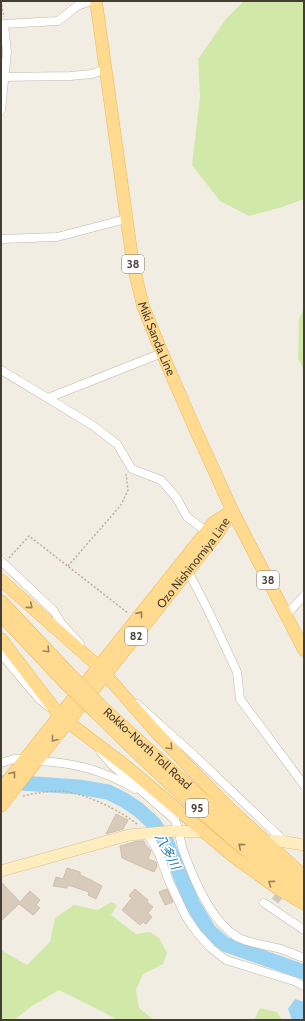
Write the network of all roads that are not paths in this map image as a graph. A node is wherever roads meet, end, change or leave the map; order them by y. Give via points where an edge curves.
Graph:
1 (91, 1) edge
2 (96, 1) edge
3 (105, 69) junction
4 (3, 77) edge
5 (1, 110) edge
6 (126, 219) junction
7 (1, 239) edge
8 (162, 352) junction
9 (1, 370) edge
10 (48, 398) junction
11 (232, 510) junction
12 (206, 531) junction
13 (3, 562) edge
14 (188, 570) junction
15 (1, 580) edge
16 (304, 596) edge
17 (1, 601) edge
18 (1, 615) edge
19 (286, 615) junction
20 (1, 639) edge
21 (304, 650) edge
22 (85, 653) junction
23 (1, 654) edge
24 (102, 670) junction
25 (67, 678) junction
26 (117, 686) junction
27 (98, 709) junction
28 (63, 718) junction
29 (91, 740) junction
30 (32, 762) junction
31 (1, 763) edge
32 (304, 785) edge
33 (12, 792) edge
34 (156, 802) junction
35 (1, 806) edge
36 (177, 831) junction
37 (197, 832) dead end
38 (146, 833) junction
39 (273, 840) dead end
40 (286, 842) junction
41 (304, 845) edge
42 (1, 871) edge
43 (304, 876) edge
44 (304, 885) edge
45 (304, 897) edge
46 (270, 904) dead end
47 (304, 904) edge
48 (304, 930) edge
49 (304, 958) edge
50 (304, 986) edge

1 - 4 street via 77,6 58,21 4,24 7,52
2 - 3 main road, Miki Sanda Line / 38
3 - 4 street via 92,74
3 - 6 main road, Miki Sanda Line / 38
4 - 5 street
6 - 7 street via 57,237
6 - 8 main road, Miki Sanda Line / 38 via 133,264 144,306
8 - 10 street
8 - 11 main road, Miki Sanda Line / 38
9 - 10 street
10 - 12 street via 117,444 132,469 161,480 176,497 187,517
11 - 12 main road, Ozo Nishinomiya Line / 82
11 - 14 main road, Ozo Nishinomiya Line / 82 via 218,533
11 - 19 main road, Miki Sanda Line / 38
24 -> 12 main road, Ozo Nishinomiya Line / 82 via 136,619
13 - 22 street via 54,611
14 - 24 main road, Ozo Nishinomiya Line / 82
14 - 32 street via 237,672 240,699
15 -> 22 main road
16 - 19 street
17 -> 25 main road, Rokko-North Toll Road / 95
18 - 25 main road, Rokko-North Toll Road / 95
19 - 21 main road, Miki Sanda Line / 38
20 - 28 main road
22 - 24 main road
23 - 28 street via 39,699
24 - 26 main road, 95
24 - 28 main road, Ozo Nishinomiya Line / 82
25 - 27 main road, Rokko-North Toll Road / 95, bridge
26 - 40 street
26 -> 43 main road, 95 via 155,731 231,810
27 - 44 main road, Rokko-North Toll Road / 95
45 -> 27 main road, Rokko-North Toll Road / 95 via 169,783
28 - 29 main road
28 - 30 main road, Ozo Nishinomiya Line / 82
29 - 34 street via 111,764
47 -> 29 main road via 234,857
30 - 31 street via 14,759
30 - 33 main road, Ozo Nishinomiya Line / 82
30 - 34 street via 65,763 98,772
33 - 35 main road, Ozo Nishinomiya Line / 82
34 - 36 street via 175,820
36 - 37 street
36 - 38 street
36 - 49 street via 194,877 209,906 225,927 243,940
38 - 42 street via 130,835
38 - 50 street via 159,854 186,917 211,948 226,960
39 - 40 street
40 - 41 street
46 - 48 street

